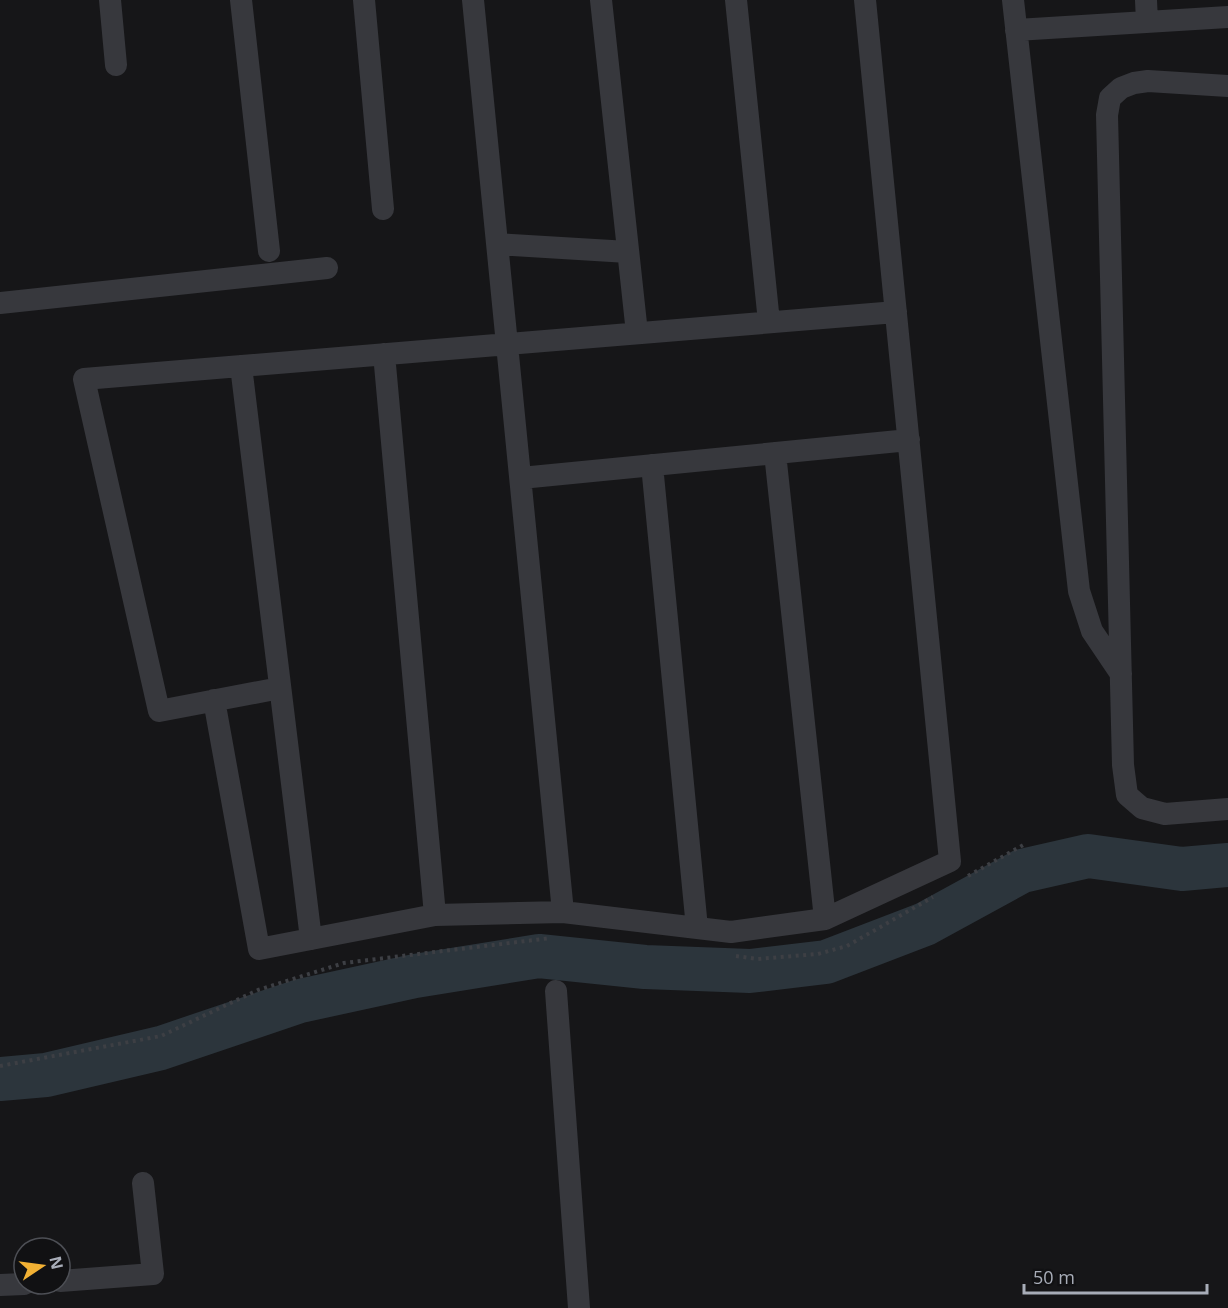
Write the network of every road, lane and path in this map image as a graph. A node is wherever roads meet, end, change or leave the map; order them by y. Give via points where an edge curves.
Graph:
1 (110, 0) edge
2 (241, 0) edge
3 (364, 0) edge
4 (473, 0) edge
5 (601, 0) edge
6 (736, 0) edge
7 (865, 0) edge
8 (1013, 0) edge
9 (1147, 11) edge
10 (1228, 17) edge
11 (1016, 30) junction
12 (116, 65) dead end
13 (1228, 86) edge
14 (383, 209) dead end
15 (497, 244) junction
16 (269, 251) dead end
17 (628, 252) junction
18 (327, 268) dead end
19 (0, 303) edge
20 (896, 312) junction
21 (769, 322) junction
22 (637, 333) junction
23 (507, 344) junction
24 (384, 354) junction
25 (241, 366) junction
26 (909, 440) junction
27 (776, 453) junction
28 (652, 465) junction
29 (521, 478) junction
30 (1121, 674) junction
31 (280, 688) junction
32 (214, 700) junction
33 (1228, 809) edge
34 (563, 912) junction
35 (435, 915) junction
36 (825, 919) junction
37 (697, 928) junction
38 (311, 939) junction
39 (258, 990) dead end
40 (556, 991) dead end
41 (0, 1066) edge
42 (143, 1183) dead end
43 (72, 1280) edge
44 (579, 1308) edge

1 - 12 street
2 - 16 street
3 - 14 street
4 - 15 street
5 - 17 street
6 - 21 street
7 - 20 street
8 - 11 street
9 - 10 street
9 - 11 street
11 - 30 street via 1079,591 1092,631
13 - 30 street via 1148,81 1121,88 1110,98 1107,115
15 - 17 street
15 - 23 street
17 - 22 street
18 - 19 street
20 - 21 street
20 - 26 street
21 - 22 street
22 - 23 street
23 - 24 street
23 - 29 street
24 - 25 street
24 - 35 street
25 - 31 street
25 - 32 street via 84,379 159,711
26 - 27 street
26 - 36 street via 950,861
27 - 28 street
27 - 36 street
28 - 29 street
28 - 37 street
29 - 34 street
30 - 33 street via 1127,795 1142,807 1165,814
31 - 32 street
31 - 38 street
32 - 38 street via 259,949
34 - 35 street
34 - 37 street
35 - 38 street
36 - 37 street via 732,932
39 - 41 path via 161,1035
40 - 44 street
42 - 43 street via 153,1274

